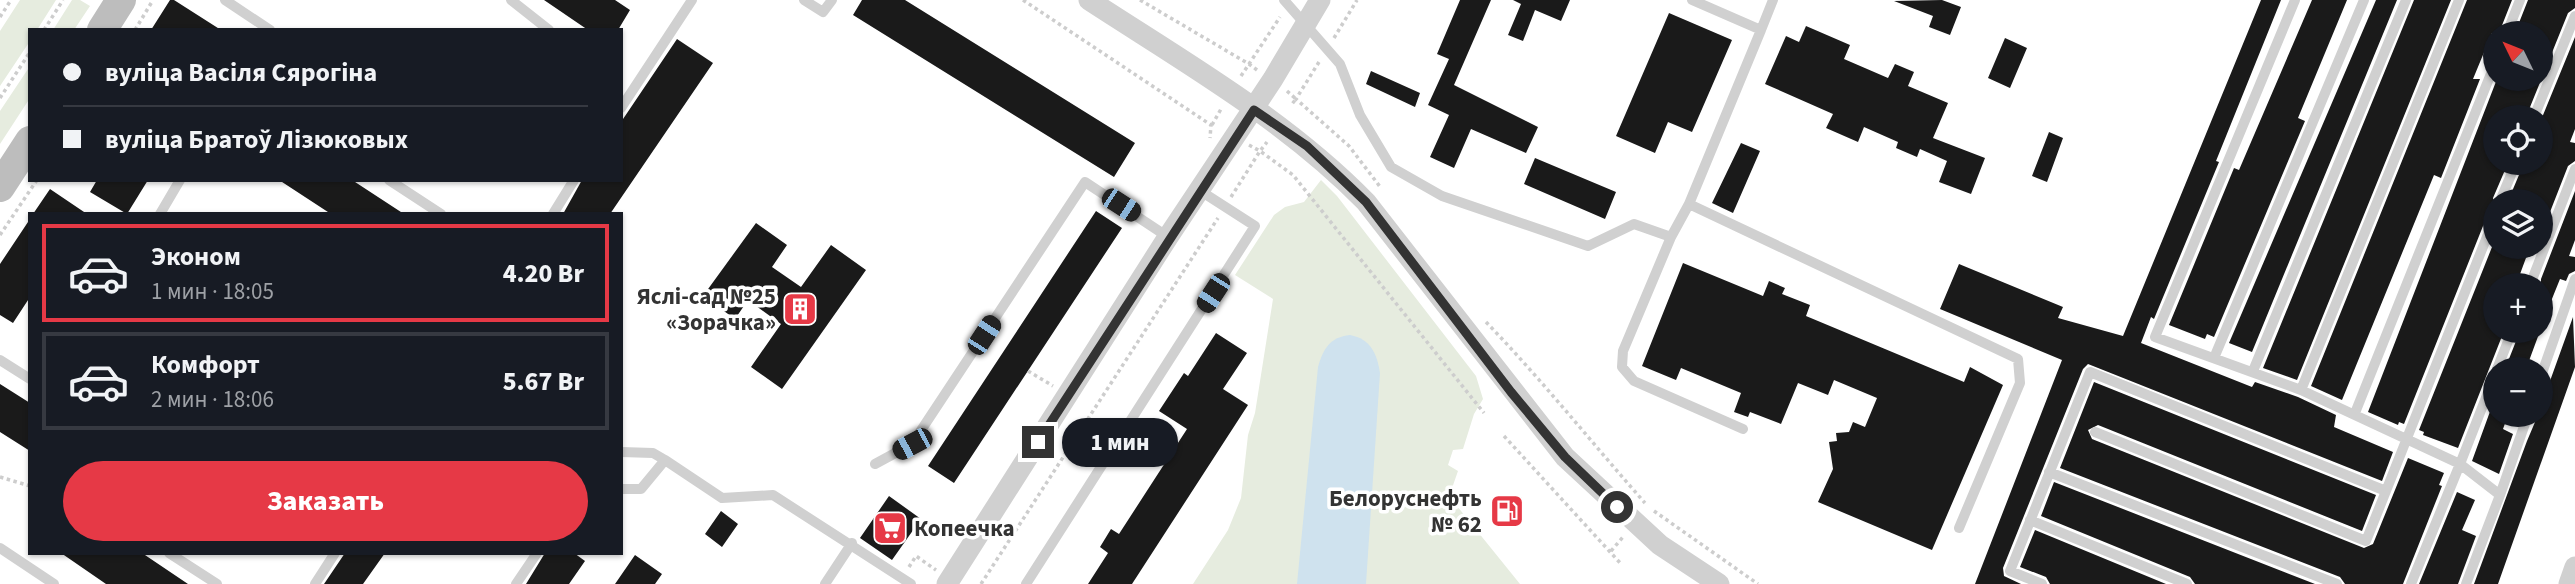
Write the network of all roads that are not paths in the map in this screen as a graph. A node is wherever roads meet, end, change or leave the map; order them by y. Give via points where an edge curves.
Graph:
1 (121, 0) edge
2 (225, 0) edge
3 (510, 0) edge
4 (692, 0) edge
5 (804, 0) edge
6 (832, 0) edge
7 (1089, 0) edge
8 (1320, 0) edge
9 (1692, 0) edge
10 (1773, 0) edge
11 (2295, 0) edge
12 (2364, 0) edge
13 (2406, 0) edge
14 (2459, 0) edge
15 (2520, 0) edge
16 (1286, 2) edge
17 (244, 5) edge
18 (2575, 16) edge
19 (2512, 21) edge
20 (1304, 27) junction
21 (105, 28) edge
22 (268, 28) edge
23 (546, 28) edge
24 (1761, 30) junction
25 (626, 90) edge
26 (2484, 91) edge
27 (2539, 105) edge
28 (1254, 110) junction
29 (28, 144) edge
30 (2575, 169) edge
31 (179, 182) edge
32 (392, 182) edge
33 (573, 182) edge
34 (0, 187) edge
35 (1199, 190) junction
36 (1689, 204) junction
37 (161, 212) edge
38 (438, 212) edge
39 (553, 212) edge
40 (1168, 237) junction
41 (1671, 237) junction
42 (2483, 247) edge
43 (2535, 273) edge
44 (2575, 279) edge
45 (2548, 357) edge
46 (2214, 358) junction
47 (0, 360) edge
48 (2253, 371) junction
49 (28, 373) edge
50 (2301, 390) junction
51 (2483, 405) edge
52 (2355, 413) junction
53 (2524, 427) edge
54 (1743, 429) dead end
55 (2095, 432) dead end
56 (2408, 440) junction
57 (623, 452) edge
58 (665, 460) junction
59 (875, 464) dead end
60 (2460, 464) junction
61 (2049, 472) junction
62 (623, 489) edge
63 (2386, 491) junction
64 (2500, 495) junction
65 (2030, 520) junction
66 (1959, 528) dead end
67 (852, 543) junction
68 (0, 548) edge
69 (172, 555) edge
70 (334, 555) edge
71 (536, 555) edge
72 (2575, 567) edge
73 (906, 581) edge
74 (949, 581) edge
75 (50, 583) edge
76 (218, 584) edge
77 (315, 584) edge
78 (516, 584) edge
79 (825, 584) edge
80 (1026, 584) edge
81 (1719, 584) edge
82 (2042, 584) edge
83 (2187, 584) edge
84 (2337, 584) edge
85 (2411, 584) edge
86 (2466, 584) edge
87 (2569, 584) edge

1 - 21 main road
2 - 17 lane
3 - 23 lane
4 - 25 lane
5 - 6 lane via 823,12
7 - 28 street
8 - 20 street
9 - 24 lane
10 - 24 lane
11 - 46 lane via 2155,337
12 - 46 lane
13 - 48 lane
14 - 50 lane
15 - 19 lane
16 - 20 lane
17 - 22 lane
18 - 27 lane
20 - 28 street
20 - 41 lane via 1339,64 1360,114 1391,167 1442,196 1588,246 1633,225
24 - 36 lane
26 - 52 lane
28 - 35 street
28 - 81 street via 1307,146 1366,202 1565,457 1660,545
29 - 34 main road
30 - 43 lane
31 - 37 lane
32 - 38 lane
33 - 39 lane
35 - 40 street
35 - 80 lane via 1255,226
36 - 41 lane
36 - 66 lane via 2018,359 2020,383
40 - 59 lane via 1085,182 912,444
40 - 74 street
41 - 54 lane via 1623,351 1622,366 1634,381
42 - 56 lane
44 - 45 lane
46 - 48 lane
47 - 49 lane
48 - 50 lane
50 - 52 lane
51 - 60 lane
52 - 56 lane
53 - 64 lane
55 - 63 lane via 2366,541
56 - 60 lane
56 - 63 lane
57 - 58 lane via 653,453
58 - 62 lane via 641,489
58 - 67 lane via 722,498 773,495
60 - 64 lane
60 - 85 lane
61 - 63 lane via 2090,372
61 - 65 lane
61 - 84 lane
64 - 86 lane
65 - 82 lane via 2010,571
65 - 83 lane
67 - 73 lane
67 - 79 lane
68 - 75 lane
69 - 76 lane
70 - 77 lane
71 - 78 lane
72 - 87 street

